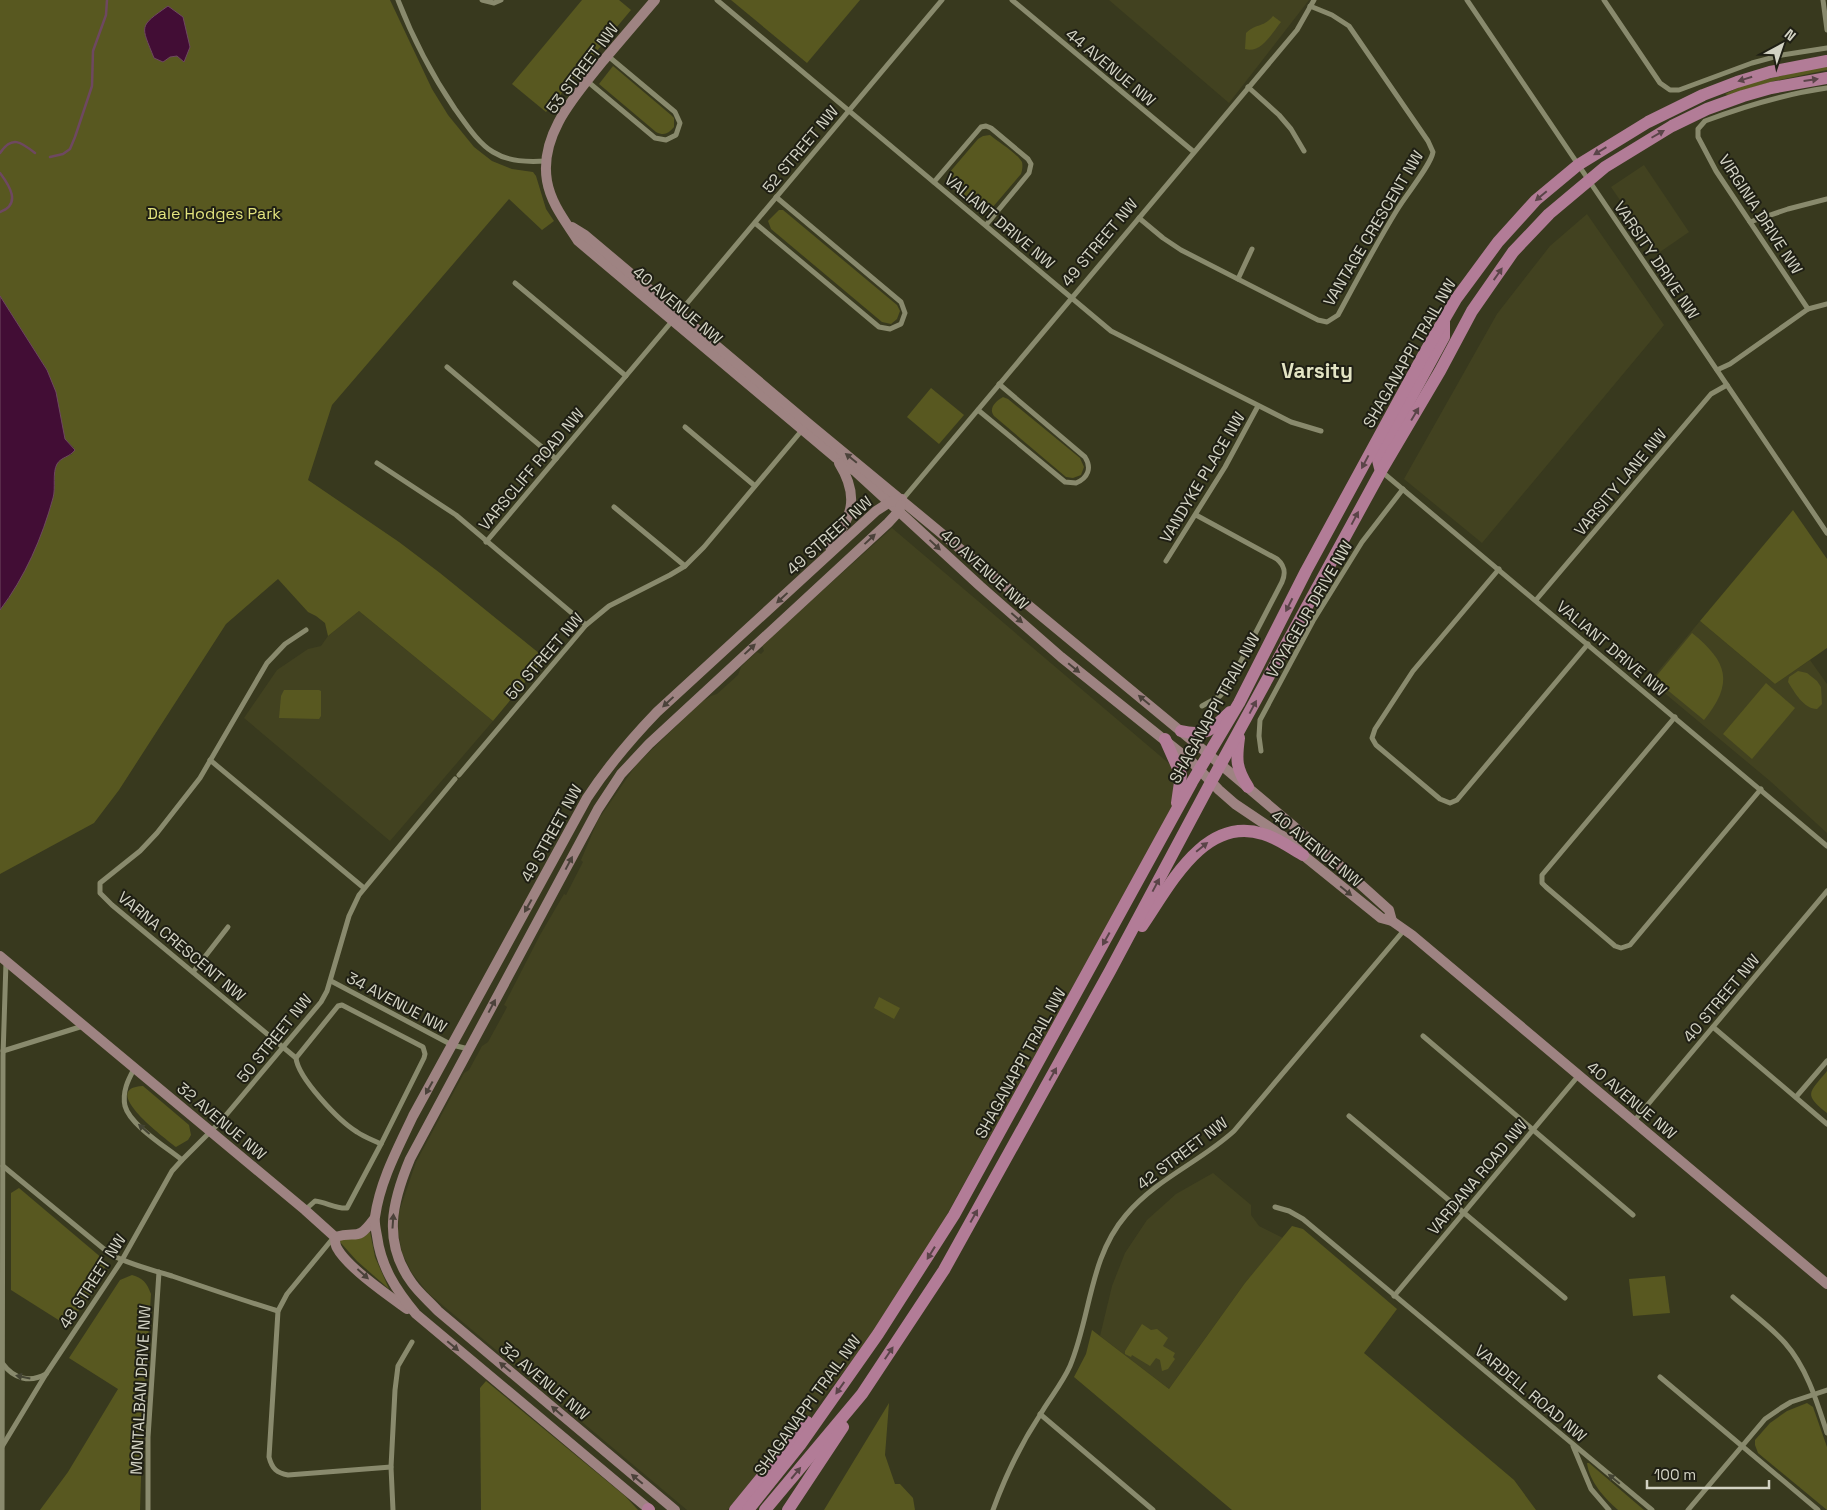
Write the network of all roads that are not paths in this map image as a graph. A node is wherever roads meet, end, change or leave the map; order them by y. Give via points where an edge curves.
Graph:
1 (398, 0) edge
2 (482, 0) edge
3 (501, 0) edge
4 (655, 0) edge
5 (717, 0) edge
6 (942, 0) edge
7 (1012, 0) edge
8 (1314, 0) edge
9 (1467, 0) edge
10 (1604, 0) edge
11 (1823, 0) edge
12 (1310, 6) junction
13 (1827, 30) edge
14 (1827, 48) edge
15 (608, 56) junction
16 (1827, 61) edge
17 (1827, 78) edge
18 (587, 81) junction
19 (1248, 88) junction
20 (1827, 88) edge
21 (849, 111) junction
22 (1304, 151) dead end
23 (1194, 152) junction
24 (546, 161) junction
25 (1578, 165) junction
26 (1589, 180) junction
27 (934, 182) junction
28 (776, 197) junction
29 (1827, 199) edge
30 (1139, 218) junction
31 (1750, 222) junction
32 (755, 223) junction
33 (986, 226) junction
34 (1252, 249) dead end
35 (1238, 279) junction
36 (515, 284) dead end
37 (1072, 298) junction
38 (1827, 304) edge
39 (1808, 310) junction
40 (676, 317) junction
41 (1444, 319) junction
42 (447, 367) dead end
43 (1717, 370) junction
44 (626, 376) junction
45 (999, 384) junction
46 (1727, 385) junction
47 (1258, 406) junction
48 (978, 410) junction
49 (805, 426) junction
50 (685, 427) dead end
51 (1321, 431) dead end
52 (836, 458) junction
53 (556, 459) junction
54 (377, 463) dead end
55 (1381, 471) junction
56 (755, 486) junction
57 (1403, 489) junction
58 (902, 499) junction
59 (890, 502) junction
60 (614, 507) dead end
61 (899, 511) junction
62 (1196, 515) junction
63 (1827, 533) edge
64 (486, 542) junction
65 (1166, 561) dead end
66 (818, 565) junction
67 (685, 566) junction
68 (1499, 569) junction
69 (1536, 600) junction
70 (586, 625) junction
71 (306, 630) dead end
72 (1588, 644) junction
73 (1239, 703) junction
74 (1202, 706) dead end
75 (1675, 718) junction
76 (1181, 731) junction
77 (1240, 731) junction
78 (1165, 739) junction
79 (1261, 751) dead end
80 (1209, 755) junction
81 (210, 760) junction
82 (1220, 765) junction
83 (1200, 770) junction
84 (1211, 782) junction
85 (1248, 787) junction
86 (1761, 790) junction
87 (1177, 810) junction
88 (1827, 846) edge
89 (1303, 856) junction
90 (364, 888) junction
91 (1827, 891) edge
92 (1392, 921) junction
93 (228, 927) dead end
94 (1405, 929) junction
95 (3, 959) edge
96 (1110, 971) junction
97 (192, 972) junction
98 (330, 981) junction
99 (84, 1026) junction
100 (1713, 1027) junction
101 (1423, 1036) dead end
102 (452, 1045) junction
103 (283, 1047) junction
104 (3, 1051) junction
105 (467, 1054) junction
106 (296, 1058) junction
107 (1827, 1061) edge
108 (134, 1069) junction
109 (1579, 1075) junction
110 (1796, 1097) junction
111 (1349, 1116) dead end
112 (1634, 1121) junction
113 (1827, 1124) edge
114 (1533, 1129) junction
115 (211, 1131) junction
116 (381, 1144) junction
117 (182, 1160) junction
118 (3, 1166) junction
119 (1274, 1207) dead end
120 (305, 1210) junction
121 (1464, 1213) junction
122 (1633, 1215) dead end
123 (374, 1219) junction
124 (335, 1237) junction
125 (1, 1258) edge
126 (122, 1260) junction
127 (402, 1268) joint
128 (158, 1272) junction
129 (389, 1277) joint
130 (1827, 1284) edge
131 (1394, 1296) junction
132 (1732, 1297) dead end
133 (1565, 1298) dead end
134 (278, 1311) junction
135 (416, 1314) junction
136 (412, 1342) dead end
137 (3, 1364) junction
138 (46, 1374) junction
139 (1660, 1377) dead end
140 (1827, 1390) edge
141 (862, 1394) junction
142 (1814, 1394) junction
143 (828, 1405) junction
144 (1040, 1414) junction
145 (1827, 1433) edge
146 (1573, 1446) junction
147 (1742, 1446) junction
148 (1, 1448) edge
149 (391, 1467) junction
150 (2, 1510) edge
151 (148, 1510) edge
152 (393, 1510) edge
153 (649, 1510) edge
154 (675, 1510) edge
155 (735, 1510) edge
156 (748, 1510) edge
157 (765, 1510) edge
158 (788, 1510) edge
159 (993, 1510) edge
160 (1153, 1510) edge
161 (1609, 1510) edge
162 (1652, 1510) edge
163 (1688, 1510) edge
164 (1818, 1510) edge

1 - 24 street via 428,67 473,133 492,152 503,157 517,161
2 - 3 street via 494,3
4 - 15 street, 53 STREET NW
5 - 21 street, VALIANT DRIVE NW
6 - 21 street, 52 STREET NW
7 - 23 street, 44 AVENUE NW
8 - 12 street, 49 STREET NW
9 - 25 street, VARSITY DRIVE NW
10 - 14 street via 1665,88 1670,90 1679,90 1752,63
11 - 13 street
12 - 19 street, 49 STREET NW via 1297,30
12 - 35 street, VANTAGE CRESCENT NW via 1332,15 1352,31 1432,147 1432,156 1338,315 1332,320 1318,320
15 - 18 street, 53 STREET NW
15 - 18 street via 675,112 680,123 676,135 666,140 655,138
16 -> 25 main road, SHAGANAPPI TRAIL NW via 1770,72 1702,95 1648,122
26 -> 17 main road, SHAGANAPPI TRAIL NW via 1630,150 1707,109 1771,88
18 - 24 street, 53 STREET NW via 564,111 548,146
19 - 22 street via 1279,115
19 - 23 street, 49 STREET NW
20 - 31 street, VIRGINIA DRIVE NW via 1753,104 1700,125 1698,137
21 - 27 street, VALIANT DRIVE NW
21 - 28 street, 52 STREET NW
23 - 30 street, 49 STREET NW
24 - 40 street, 40 AVENUE NW via 551,194 578,241
25 - 26 street, VARSITY DRIVE NW
25 -> 41 main road, SHAGANAPPI TRAIL NW via 1536,200 1498,242
26 - 43 street, VARSITY DRIVE NW
55 -> 26 main road, SHAGANAPPI TRAIL NW via 1472,311 1513,252 1549,214
27 - 33 street, VALIANT DRIVE NW
27 - 33 street via 981,127 991,128 1014,147 1028,159 1031,170
28 - 32 street, 52 STREET NW
28 - 32 street via 901,302 905,313 901,324 890,330 879,327
29 - 31 street
30 - 35 street, VANTAGE CRESCENT NW via 1176,246
30 - 37 street, 49 STREET NW
31 - 39 street, VIRGINIA DRIVE NW
32 - 40 street, 52 STREET NW
33 - 37 street, VALIANT DRIVE NW
34 - 35 street
36 - 44 street
37 - 45 street, 49 STREET NW
37 - 47 street, VALIANT DRIVE NW via 1111,331
38 - 39 street
39 - 43 street
40 - 44 street, VARSCLIFF ROAD NW
40 - 49 street, 40 AVENUE NW
41 - 55 main road via 1444,337 1382,449 1378,460
41 -> 73 main road, SHAGANAPPI TRAIL NW via 1306,570
42 - 53 street
43 - 46 street, VARSITY DRIVE NW
44 - 53 street, VARSCLIFF ROAD NW
45 - 48 street, 49 STREET NW
45 - 48 street via 1085,457 1089,469 1086,477 1076,484 1065,482
46 - 63 street, VARSITY DRIVE NW
46 - 69 street, VARSITY LANE NW via 1711,394
47 - 51 street, VALIANT DRIVE NW via 1291,422
47 - 62 street, VANDYKE PLACE NW
48 - 58 street, 49 STREET NW
49 - 52 street, 40 AVENUE NW
49 - 56 street, 50 STREET NW
58 -> 49 street, 40 AVENUE NW
50 - 56 street
52 - 59 street, 40 AVENUE NW
52 - 66 street via 850,485 851,510 844,529
53 - 64 street, VARSCLIFF ROAD NW
54 - 64 street via 442,505
55 - 57 street, VALIANT DRIVE NW
77 -> 55 main road, SHAGANAPPI TRAIL NW
56 - 67 street, 50 STREET NW
57 - 68 street, VALIANT DRIVE NW
57 - 79 street, VOYAGEUR DRIVE NW via 1362,542 1313,621 1260,720
58 - 59 street, 49 STREET NW
58 - 61 street, 49 STREET NW
76 -> 58 street, 40 AVENUE NW
59 - 61 street, 40 AVENUE NW
59 - 66 street, 49 STREET NW
60 - 67 street
61 -> 78 street, 40 AVENUE NW via 1061,657
105 -> 61 street, 49 STREET NW via 598,809 621,774 700,695
62 - 65 street, VANDYKE PLACE NW
62 - 74 street, VOYAGEUR DRIVE NW via 1277,559 1285,572 1228,686 1220,696
64 - 70 street, VARSCLIFF ROAD NW
66 -> 102 street, 49 STREET NW via 657,712 605,771 587,798
67 - 70 street, 50 STREET NW via 609,606
68 - 69 street, VALIANT DRIVE NW
68 - 72 street via 1413,671 1379,723 1372,738 1381,750 1440,799 1450,803 1457,800
69 - 72 street, VALIANT DRIVE NW
70 - 90 street, 50 STREET NW
71 - 81 street, VARNA CRESCENT NW via 285,644 267,663
72 - 75 street, VALIANT DRIVE NW
73 - 76 main road via 1208,730 1197,734
73 - 80 main road, SHAGANAPPI TRAIL NW
75 - 86 street, VALIANT DRIVE NW
75 - 86 street via 1542,875 1546,887 1615,946 1630,945
76 - 80 street, 40 AVENUE NW
77 - 82 main road, SHAGANAPPI TRAIL NW
77 - 85 main road via 1236,762
78 - 83 street, 40 AVENUE NW
78 - 87 main road via 1181,775
80 - 82 street, 40 AVENUE NW
80 - 83 main road, SHAGANAPPI TRAIL NW
81 - 90 street
81 - 97 street, VARNA CRESCENT NW via 157,833 140,851 100,882 100,893 112,905
82 - 84 main road, SHAGANAPPI TRAIL NW
82 - 85 street, 40 AVENUE NW
83 - 84 street, 40 AVENUE NW
83 - 87 main road, SHAGANAPPI TRAIL NW
84 - 89 street, 40 AVENUE NW via 1249,814 1290,841
96 -> 84 main road, SHAGANAPPI TRAIL NW
85 - 92 street, 40 AVENUE NW via 1373,895 1389,910
86 - 88 street, VALIANT DRIVE NW
87 -> 143 main road, SHAGANAPPI TRAIL NW via 954,1215 893,1312
89 -> 92 street, 40 AVENUE NW via 1381,918
96 -> 89 main road via 1187,862 1208,842 1233,832 1251,832 1274,838
90 - 98 street, 50 STREET NW via 349,916
91 - 100 street, 40 STREET NW
92 - 94 street, 40 AVENUE NW
93 - 97 street
94 - 109 street, 40 AVENUE NW
94 - 144 street, 42 STREET NW via 1234,1131 1216,1147 1153,1188 1125,1216 1098,1265 1080,1339 1068,1369
95 - 99 street, 32 AVENUE NW
95 - 104 street
141 -> 96 main road, SHAGANAPPI TRAIL NW via 944,1270
97 - 103 street, VARNA CRESCENT NW
98 - 102 street, 34 AVENUE NW
98 - 103 street, 50 STREET NW via 320,1002
99 - 104 street
99 - 108 street, 32 AVENUE NW
100 - 110 street
100 - 112 street, 40 STREET NW
101 - 114 street
102 - 105 street, 34 AVENUE NW
102 - 105 street, 34 AVENUE NW
102 -> 123 street, 49 STREET NW via 413,1116 390,1167
103 - 106 street, VARNA CRESCENT NW
103 - 115 street, 50 STREET NW
104 - 118 street
127 -> 105 street, 49 STREET NW via 392,1229 400,1182
106 - 116 street via 304,1078 341,1118 357,1132
106 - 116 street via 342,1005 423,1047 424,1058
107 - 110 street
108 - 115 street, 32 AVENUE NW
117 -> 108 street via 131,1117 125,1106 127,1083
109 - 112 street, 40 AVENUE NW
109 - 114 street, VARDANA ROAD NW
110 - 113 street
111 - 121 street
112 - 130 street, 40 AVENUE NW
114 - 121 street, VARDANA ROAD NW
114 - 122 street
115 - 117 street, 48 STREET NW
115 - 120 street, 32 AVENUE NW
116 - 120 street via 347,1208 316,1201
117 - 126 street, 48 STREET NW via 172,1171
118 - 125 street
118 - 126 street via 110,1254
119 - 131 street, VARDELL ROAD NW via 1303,1219
120 - 124 street, 32 AVENUE NW
121 - 131 street, VARDANA ROAD NW
121 - 133 street
123 - 124 street via 364,1232
123 - 129 street, 49 STREET NW via 378,1249
124 - 134 street
124 -> 135 street, 32 AVENUE NW via 336,1247 346,1260 374,1285
125 - 137 street
126 - 128 street
126 - 138 street, 48 STREET NW
154 -> 127 street, 32 AVENUE NW via 438,1311 412,1284
128 - 134 street
128 - 151 street, MONTALBAN DRIVE NW via 148,1437
129 - 135 street, 32 AVENUE NW
131 - 146 street, VARDELL ROAD NW
132 - 142 street via 1785,1342 1801,1364
134 - 149 street via 269,1457 272,1466 279,1473 288,1475
135 -> 153 street, 32 AVENUE NW
136 - 149 street via 398,1366
138 -> 137 street via 24,1379 14,1375
137 - 148 street
138 - 148 street, 48 STREET NW
139 - 147 street
140 - 142 street
157 -> 141 main road, SHAGANAPPI TRAIL NW
141 - 158 main road via 859,1404
142 - 145 street
142 - 147 street via 1771,1414
143 - 155 main road via 814,1412
143 - 156 main road, SHAGANAPPI TRAIL NW
144 - 159 street, 42 STREET NW via 1013,1463
144 - 160 street
146 - 161 street via 1591,1489
162 -> 146 street, VARDELL ROAD NW
147 - 163 street
147 - 164 street
148 - 150 street
149 - 152 street

